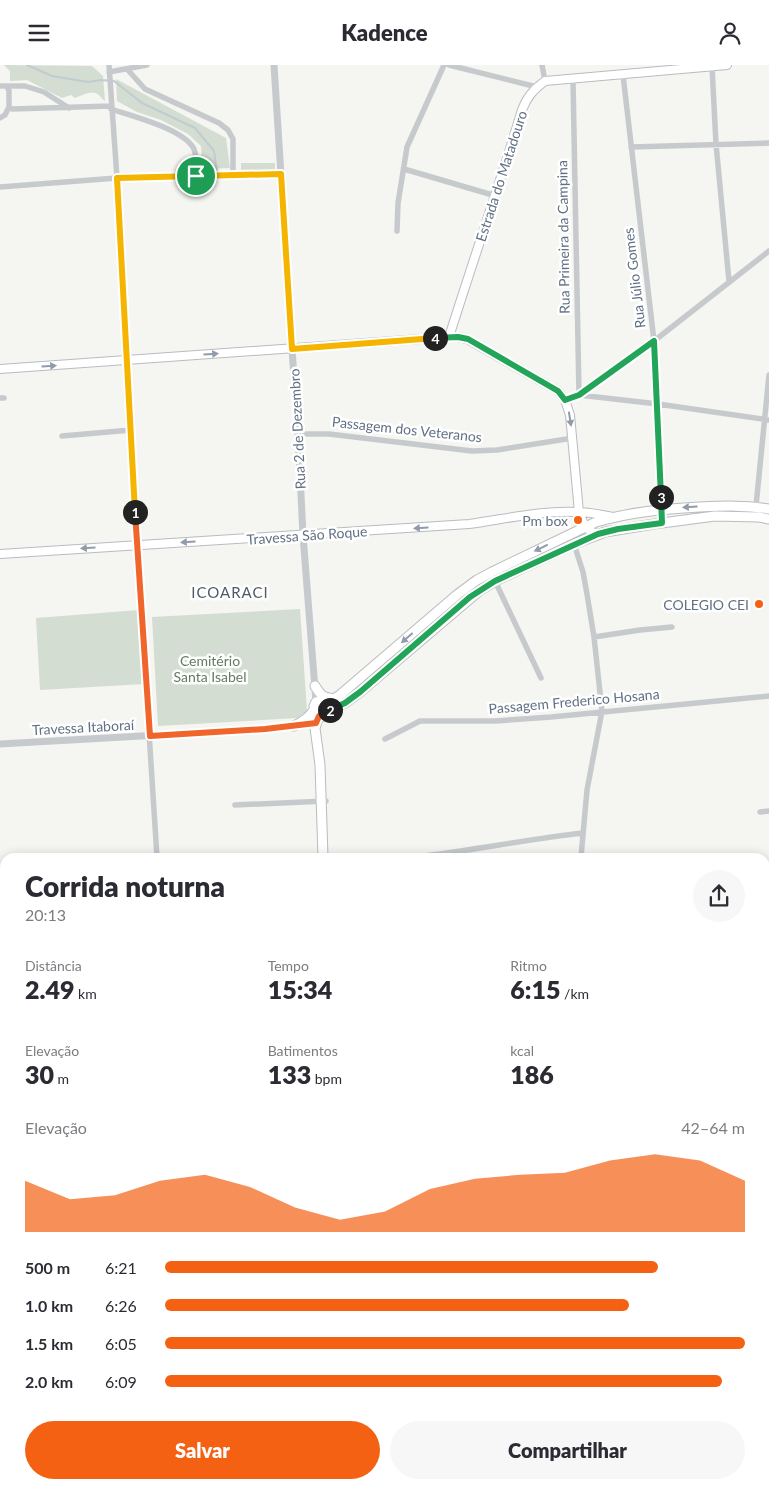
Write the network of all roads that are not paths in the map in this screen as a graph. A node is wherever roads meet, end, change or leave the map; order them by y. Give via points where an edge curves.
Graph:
1 (148, 65) edge
2 (274, 65) edge
3 (444, 65) edge
4 (449, 65) edge
5 (542, 65) edge
6 (727, 65) edge
7 (712, 67) junction
8 (126, 69) junction
9 (109, 71) edge
10 (623, 75) junction
11 (573, 79) junction
12 (545, 81) junction
13 (0, 86) edge
14 (7, 86) junction
15 (537, 87) junction
16 (9, 107) junction
17 (69, 107) junction
18 (111, 108) junction
19 (0, 118) edge
20 (769, 143) edge
21 (716, 144) junction
22 (631, 147) junction
23 (404, 169) junction
24 (281, 174) junction
25 (233, 175) junction
26 (196, 176) junction
27 (117, 178) junction
28 (0, 187) edge
29 (496, 196) junction
30 (397, 231) dead end
31 (769, 251) edge
32 (729, 281) junction
33 (449, 337) junction
34 (654, 341) junction
35 (292, 349) junction
36 (127, 360) junction
37 (0, 369) edge
38 (769, 375) edge
39 (579, 395) junction
40 (565, 400) junction
41 (658, 404) junction
42 (767, 420) edge
43 (131, 430) junction
44 (298, 434) junction
45 (62, 436) dead end
46 (573, 438) junction
47 (729, 506) junction
48 (756, 506) junction
49 (662, 509) junction
50 (769, 509) edge
51 (579, 512) junction
52 (613, 517) junction
53 (729, 517) junction
54 (769, 519) edge
55 (662, 523) junction
56 (585, 527) junction
57 (598, 534) junction
58 (303, 535) junction
59 (574, 544) junction
60 (137, 545) junction
61 (0, 554) edge
62 (495, 581) junction
63 (672, 627) dead end
64 (594, 637) junction
65 (541, 678) dead end
66 (315, 686) junction
67 (340, 695) junction
68 (769, 696) edge
69 (328, 706) junction
70 (602, 711) junction
71 (316, 713) junction
72 (294, 726) joint
73 (150, 736) junction
74 (385, 739) dead end
75 (0, 744) edge
76 (324, 801) junction
77 (235, 805) dead end
78 (769, 811) edge
79 (760, 812) dead end
80 (583, 833) junction
81 (157, 853) edge
82 (323, 853) edge
83 (328, 853) edge
84 (452, 853) edge
85 (581, 853) edge

1 - 8 street
2 - 24 street, Rua 2 de Dezembro
3 - 23 street via 407,147
4 - 15 street
5 - 12 street
6 - 7 main road
7 - 10 main road
7 - 21 street
8 - 9 street
8 - 25 street via 144,89 228,130 233,139
9 - 18 street
10 - 11 main road
10 - 22 street, Rua Júlio Gomes
11 - 12 main road
11 - 39 street, Rua Primeira da Campina
12 - 15 main road, Estrada do Matadouro
13 - 14 street
14 - 16 street
14 - 17 street via 25,86 44,92
15 - 29 main road, Estrada do Matadouro via 522,110
16 - 17 street
16 - 19 street
17 - 18 street
18 - 26 street via 159,125 186,139 194,149
18 - 27 street
20 - 21 street
21 - 22 street
21 - 32 street
22 - 34 street, Rua Júlio Gomes
23 - 29 street
23 - 30 street
24 - 25 street
24 - 35 street, Rua 2 de Dezembro
25 - 26 street
26 - 27 street
27 - 28 street
27 - 36 street
29 - 33 main road, Estrada do Matadouro
31 - 32 street
32 - 34 street
33 - 35 main road
33 - 40 main road via 476,343 558,391
34 - 39 street
34 - 41 street, Rua Júlio Gomes
36 -> 35 main road
35 - 44 street, Rua 2 de Dezembro
37 -> 36 main road
36 - 43 street
38 - 42 street
39 - 40 street
39 - 41 street
40 -> 46 main road
41 - 42 street
41 - 49 street, Rua Júlio Gomes
42 - 48 street
43 - 45 street
43 - 60 street
44 - 46 street, Passagem dos Veteranos via 328,434 472,451
44 - 58 street, Rua 2 de Dezembro
46 - 51 main road
47 - 48 main road
47 -> 49 main road
47 - 53 main road
48 - 50 main road
49 - 52 main road
49 - 55 main road
51 - 52 main road, Travessa São Roque
51 - 56 main road
51 -> 58 main road, Travessa São Roque via 536,513 470,525
52 - 56 main road
53 - 54 main road
53 - 55 main road
55 - 57 main road
56 - 57 main road
56 -> 67 main road via 477,580
57 - 59 main road
58 -> 60 main road, Travessa São Roque
58 - 66 street, Rua 2 de Dezembro
59 - 62 main road
59 - 64 street via 583,572
60 -> 61 main road, Travessa São Roque
60 - 73 street
62 - 65 street
62 - 69 main road via 470,597 360,692 345,703
63 - 64 street
64 - 70 street
66 - 67 main road via 324,697
66 - 71 street, Rua 2 de Dezembro
67 - 69 main road
68 - 70 street, Passagem Frederico Hosana
69 - 71 main road via 325,716
69 - 71 main road via 324,701
70 - 74 street, Passagem Frederico Hosana via 494,721 420,721
70 - 80 street via 587,790
71 - 72 main road
71 - 76 main road, Rua 2 de Dezembro
72 - 73 street, Travessa Itaboraí
73 - 75 street, Travessa Itaboraí
73 - 81 street
76 - 77 street
76 - 82 main road, Rua 2 de Dezembro
76 - 83 main road, Rua 2 de Dezembro
78 - 79 street
80 - 84 street
80 - 85 street

